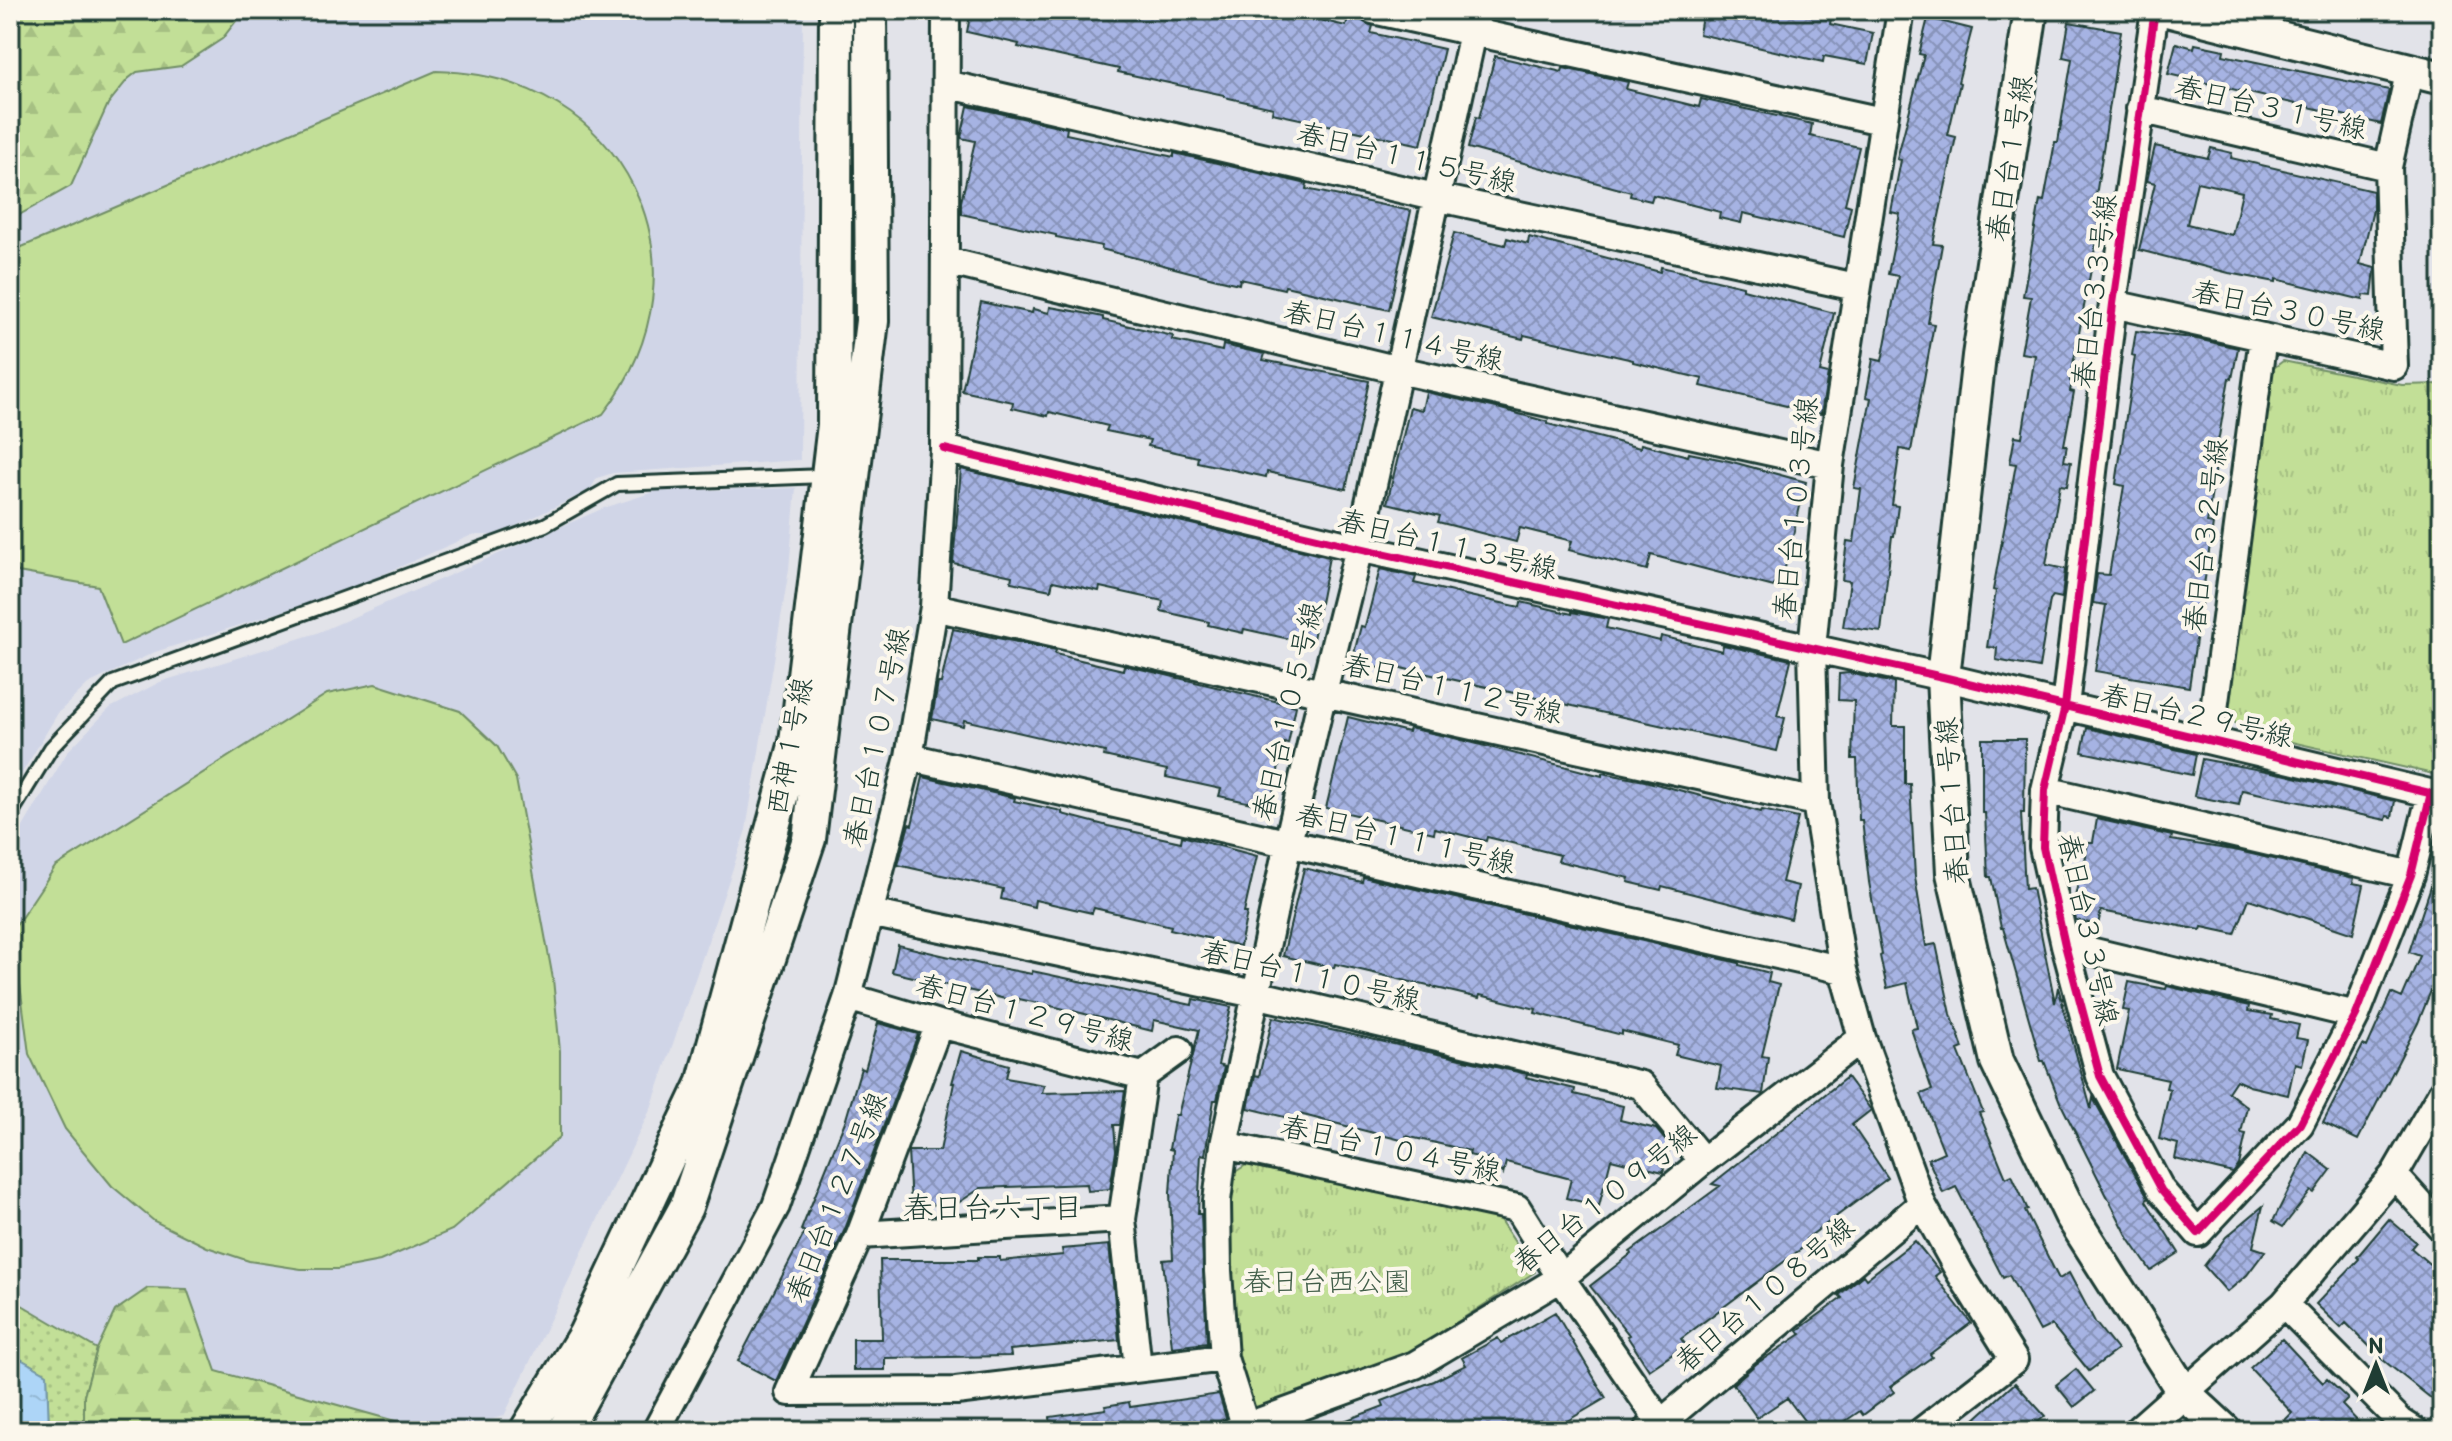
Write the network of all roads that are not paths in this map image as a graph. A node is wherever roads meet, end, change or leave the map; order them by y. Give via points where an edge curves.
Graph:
1 (836, 10) edge
2 (870, 10) edge
3 (946, 10) edge
4 (1373, 10) edge
5 (1901, 10) edge
6 (2031, 10) edge
7 (2155, 10) edge
8 (2167, 10) edge
9 (1476, 22) edge
10 (2410, 69) junction
11 (2442, 78) edge
12 (946, 84) junction
13 (2140, 109) junction
14 (1882, 121) junction
15 (2388, 167) junction
16 (1435, 197) junction
17 (946, 261) junction
18 (1856, 287) junction
19 (2113, 304) junction
20 (2263, 337) junction
21 (1399, 370) junction
22 (944, 449) junction
23 (1830, 465) junction
24 (828, 476) junction
25 (1359, 548) junction
26 (934, 607) junction
27 (1812, 648) junction
28 (1943, 677) junction
29 (1323, 692) junction
30 (2065, 706) junction
31 (2210, 740) junction
32 (909, 757) junction
33 (2045, 790) junction
34 (2437, 794) edge
35 (1816, 802) junction
36 (10, 815) edge
37 (1288, 843) junction
38 (2411, 875) junction
39 (870, 913) junction
40 (2065, 945) junction
41 (1843, 970) junction
42 (1255, 994) junction
43 (848, 997) junction
44 (2356, 1015) junction
45 (939, 1024) junction
46 (1862, 1038) junction
47 (1179, 1050) dead end
48 (1143, 1076) junction
49 (2442, 1092) edge
50 (1224, 1145) junction
51 (1703, 1161) junction
52 (2394, 1175) junction
53 (1922, 1204) junction
54 (1122, 1219) junction
55 (2442, 1228) edge
56 (860, 1235) junction
57 (1561, 1278) junction
58 (2284, 1304) junction
59 (1224, 1358) junction
60 (1138, 1368) junction
61 (2184, 1393) junction
62 (1658, 1428) edge
63 (1242, 1430) edge
64 (526, 1431) edge
65 (564, 1431) edge
66 (656, 1431) edge
67 (1922, 1431) edge
68 (2141, 1431) edge
69 (2225, 1431) edge
70 (2415, 1431) edge

1 - 24 street, 西神１号線 via 834,425
2 - 65 street, 西神１号線 via 872,321 809,839 686,1207
3 - 12 street, 春日台１０７号線
4 - 9 street
5 - 14 street, 春日台１０３号線
6 - 28 street, 春日台１号線 via 1979,356
7 - 13 street, 春日台３３号線
8 - 10 street
9 - 14 street
9 - 16 street, 春日台１０５号線
10 - 11 street
10 - 15 street, 春日台３０号線
12 - 16 street, 春日台１１５号線
12 - 17 street, 春日台１０７号線
13 - 15 street, 春日台３１号線
13 - 19 street, 春日台３３号線
14 - 18 street, 春日台１０３号線
15 - 20 street, 春日台３０号線 via 2394,366
16 - 18 street, 春日台１１５号線
16 - 21 street, 春日台１０５号線
17 - 21 street, 春日台１１４号線
17 - 22 street, 春日台１０７号線
18 - 23 street, 春日台１０３号線
19 - 20 street, 春日台３０号線
19 - 30 street, 春日台３３号線
20 - 31 street, 春日台３２号線
21 - 23 street, 春日台１１４号線
21 - 25 street, 春日台１０５号線
22 - 25 street, 春日台１１３号線
22 - 26 street, 春日台１０７号線
23 - 27 street, 春日台１０３号線
24 - 36 lane via 617,484 545,525 113,683 51,748
24 - 64 street, 西神１号線 via 796,742 703,1084 585,1334
25 - 27 street, 春日台１１３号線
25 - 29 street, 春日台１０５号線
26 - 29 street, 春日台１１２号線
26 - 32 street, 春日台１０７号線
27 - 28 street, 春日台１１３号線
27 - 35 street, 春日台１０３号線
28 - 30 street, 春日台２９号線
28 - 61 street, 春日台１号線 via 1953,873 1997,1061 2071,1215
29 - 35 street, 春日台１１２号線
29 - 37 street, 春日台１０５号線
30 - 31 street, 春日台２９号線
30 - 33 street, 春日台３３号線
31 - 34 street, 春日台２９号線
32 - 37 street, 春日台１１１号線
32 - 39 street, 春日台１０７号線
33 - 38 street
33 - 40 street, 春日台３３号線 via 2043,847
34 - 38 street, 春日台３３号線
35 - 41 street, 春日台１０３号線
37 - 41 street, 春日台１１１号線
37 - 42 street, 春日台１０５号線
38 - 44 street, 春日台３３号線
39 - 42 street, 春日台１１０号線
39 - 43 street, 春日台１０７号線
40 - 44 street
40 - 44 street, 春日台３３号線 via 2100,1076 2161,1190 2198,1233 2300,1124
41 - 46 street, 春日台１０３号線
42 - 50 street, 春日台１０５号線
42 - 51 street, 春日台１１０号線 via 1641,1085
43 - 45 street, 春日台１２９号線
43 - 66 street, 春日台１０７号線 via 776,1206
45 - 48 street, 春日台１２９号線
45 - 56 street, 春日台１２７号線
46 - 51 street, 春日台１０９号線
46 - 53 street, 春日台１０３号線
47 - 48 street, 春日台１２９号線
48 - 54 street
49 - 52 street
50 - 57 street, 春日台１０４号線 via 1517,1208
50 - 59 street, 春日台１０５号線 via 1217,1201
51 - 57 street, 春日台１０９号線
52 - 55 street
52 - 58 street
53 - 62 street, 春日台１０８号線
53 - 67 street, 春日台１０３号線 via 2014,1360
54 - 56 street
54 - 60 street
56 - 60 street, 春日台１２７号線 via 789,1392 956,1391
57 - 62 street, 春日台１０４号線
57 - 63 street, 春日台１０９号線 via 1415,1365
58 - 61 street
58 - 70 street
59 - 60 street
59 - 63 street, 春日台１０５号線
61 - 68 street
61 - 69 street, 春日台１号線

